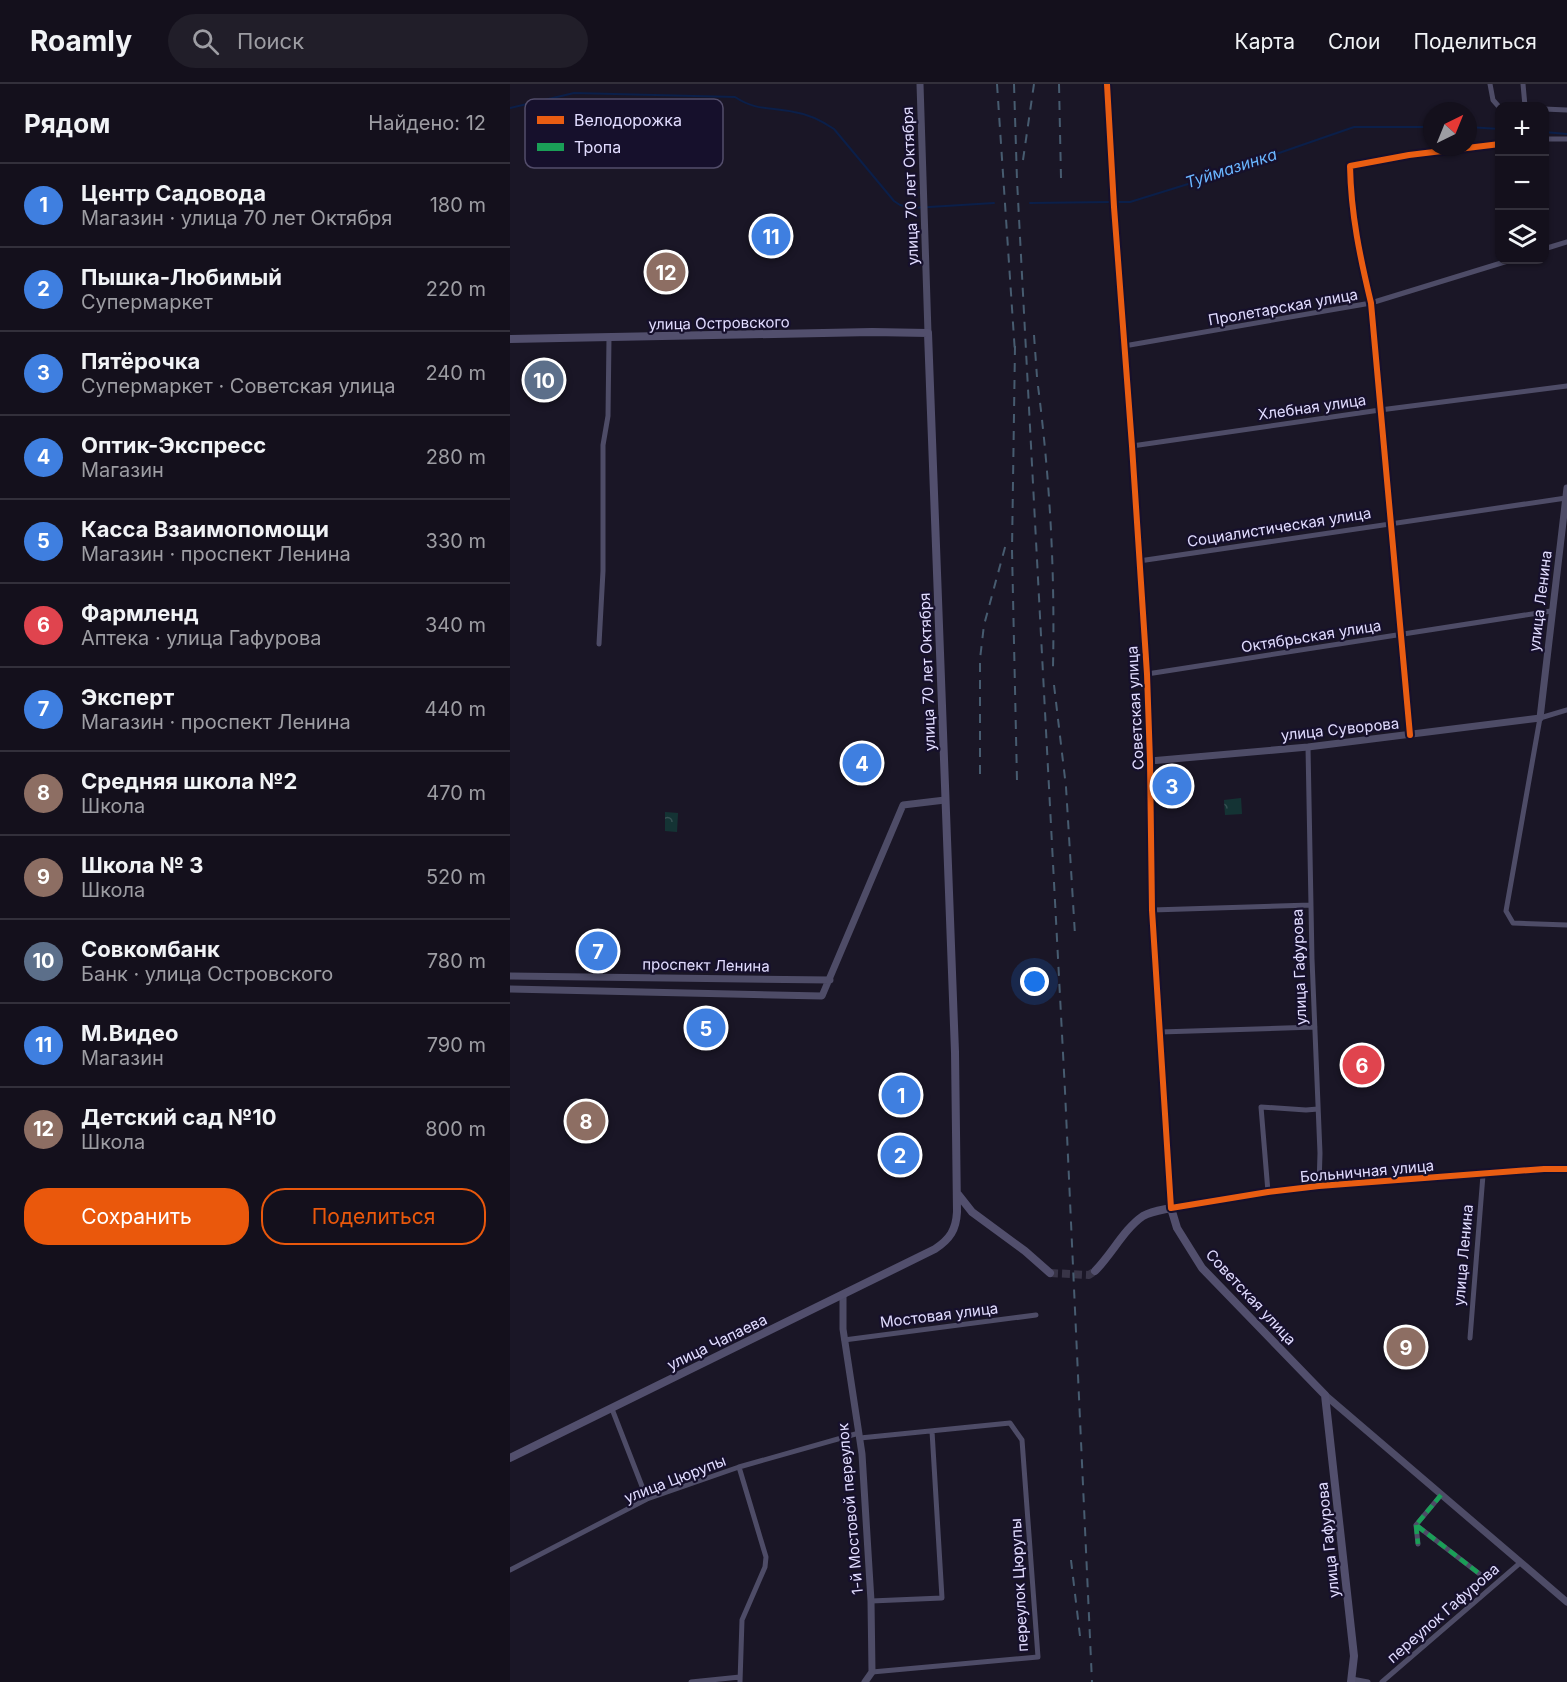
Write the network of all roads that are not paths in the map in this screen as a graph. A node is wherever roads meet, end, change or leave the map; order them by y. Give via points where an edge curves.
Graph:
1 (920, 84) edge
2 (1107, 84) edge
3 (1490, 84) edge
4 (1522, 84) edge
5 (1495, 102) edge
6 (1524, 102) edge
7 (1549, 109) edge
8 (1567, 110) edge
9 (1549, 139) edge
10 (1567, 139) edge
11 (1495, 145) edge
12 (1567, 242) edge
13 (1549, 248) edge
14 (1498, 264) edge
15 (1371, 303) junction
16 (928, 333) junction
17 (609, 338) junction
18 (510, 339) edge
19 (1124, 346) junction
20 (1567, 386) edge
21 (1380, 410) junction
22 (1132, 446) junction
23 (1567, 488) edge
24 (1566, 498) edge
25 (1390, 522) junction
26 (1139, 561) junction
27 (1551, 611) junction
28 (1401, 633) junction
29 (599, 644) dead end
30 (1147, 674) junction
31 (1567, 710) edge
32 (1540, 718) junction
33 (1410, 735) junction
34 (1308, 747) junction
35 (1150, 761) junction
36 (945, 800) junction
37 (1311, 905) junction
38 (1152, 910) junction
39 (1567, 925) edge
40 (510, 976) edge
41 (830, 980) junction
42 (510, 989) edge
43 (1314, 1027) junction
44 (1160, 1032) junction
45 (1318, 1108) junction
46 (1567, 1169) edge
47 (1483, 1175) junction
48 (1319, 1186) junction
49 (1268, 1192) junction
50 (957, 1193) junction
51 (1171, 1208) junction
52 (935, 1249) joint
53 (1095, 1271) tunnel mouth
54 (1050, 1273) tunnel mouth
55 (843, 1296) junction
56 (1036, 1315) dead end
57 (1470, 1338) dead end
58 (844, 1340) junction
59 (1325, 1395) junction
60 (612, 1409) junction
61 (1010, 1423) joint
62 (932, 1431) junction
63 (859, 1436) junction
64 (510, 1458) edge
65 (739, 1467) junction
66 (1441, 1494) junction
67 (647, 1499) junction
68 (1416, 1525) junction
69 (1418, 1544) dead end
70 (1520, 1563) junction
71 (510, 1570) edge
72 (1481, 1575) dead end
73 (871, 1601) junction
74 (1567, 1602) edge
75 (872, 1672) junction
76 (740, 1680) edge
77 (1352, 1680) edge
78 (691, 1682) edge
79 (865, 1682) edge
80 (1368, 1682) edge
81 (1382, 1682) edge

1 - 16 street, улица 70 лет Октября
2 - 19 street, Советская улица
3 - 5 street
4 - 6 street
7 - 8 street
9 - 10 street
11 - 15 street via 1350,166 1357,244
12 - 13 street
14 - 15 street, Пролетарская улица
15 - 19 street, Пролетарская улица
15 - 21 street
16 - 17 main road, улица Островского
16 - 36 main road, улица 70 лет Октября
17 - 18 main road, улица Островского
17 - 29 street
19 - 22 street, Советская улица
20 - 21 street, Хлебная улица
21 - 22 street, Хлебная улица
21 - 25 street
22 - 26 street, Советская улица
23 - 24 street, улица Ленина
24 - 25 street, Социалистическая улица
24 - 27 street, улица Ленина
25 - 26 street, Социалистическая улица
25 - 28 street
26 - 30 street, Советская улица
27 - 28 street, Октябрьская улица
27 - 32 street, улица Ленина
28 - 30 street, Октябрьская улица
28 - 33 street
30 - 35 street, Советская улица
31 - 32 street, улица Суворова
32 - 33 street, улица Суворова
32 - 39 street via 1506,911 1513,923
33 - 34 street, улица Суворова
34 - 35 street, улица Суворова
34 - 37 street, улица Гафурова
35 - 38 street, Советская улица
36 - 41 street via 903,805
36 - 50 main road, улица 70 лет Октября
37 - 38 street
37 - 43 street, улица Гафурова
38 - 44 street, Советская улица
40 - 41 street, проспект Ленина
41 - 42 street, проспект Ленина via 822,996
43 - 44 street
43 - 45 street, улица Гафурова
44 - 51 street, Советская улица
45 - 48 street, улица Гафурова
45 - 49 street via 1261,1107
46 - 47 street, Больничная улица
47 - 48 street, Больничная улица
47 - 57 street, улица Ленина
48 - 49 street, Больничная улица
49 - 51 street, Больничная улица
50 - 52 main road, улица 70 лет Октября via 954,1230
50 - 54 main road via 972,1212
51 - 53 main road via 1143,1216
51 - 59 main road, Советская улица via 1177,1228 1202,1268
52 - 55 main road, улица Чапаева
55 - 58 street, 1-й Мостовой переулок
55 - 60 main road, улица Чапаева
56 - 58 street, Мостовая улица
58 - 63 street, 1-й Мостовой переулок
59 - 66 street, Советская улица
59 - 77 main road, улица Гафурова via 1354,1656
60 - 64 main road, улица Чапаева
60 - 67 street
61 - 62 street, улица Цюрупы
61 - 75 street, переулок Цюрупы via 1022,1440 1038,1657
62 - 63 street, улица Цюрупы
62 - 73 street via 942,1598
63 - 65 street, улица Цюрупы
63 - 73 street, 1-й Мостовой переулок
65 - 67 street, улица Цюрупы
65 - 76 street via 766,1557 742,1620
66 - 68 street
66 - 70 street, Советская улица
67 - 71 street, улица Цюрупы
68 - 69 street
68 - 72 street
70 - 74 street, Советская улица
70 - 81 street, переулок Гафурова
73 - 75 street, 1-й Мостовой переулок
75 - 79 street
76 - 78 street
77 - 80 street

